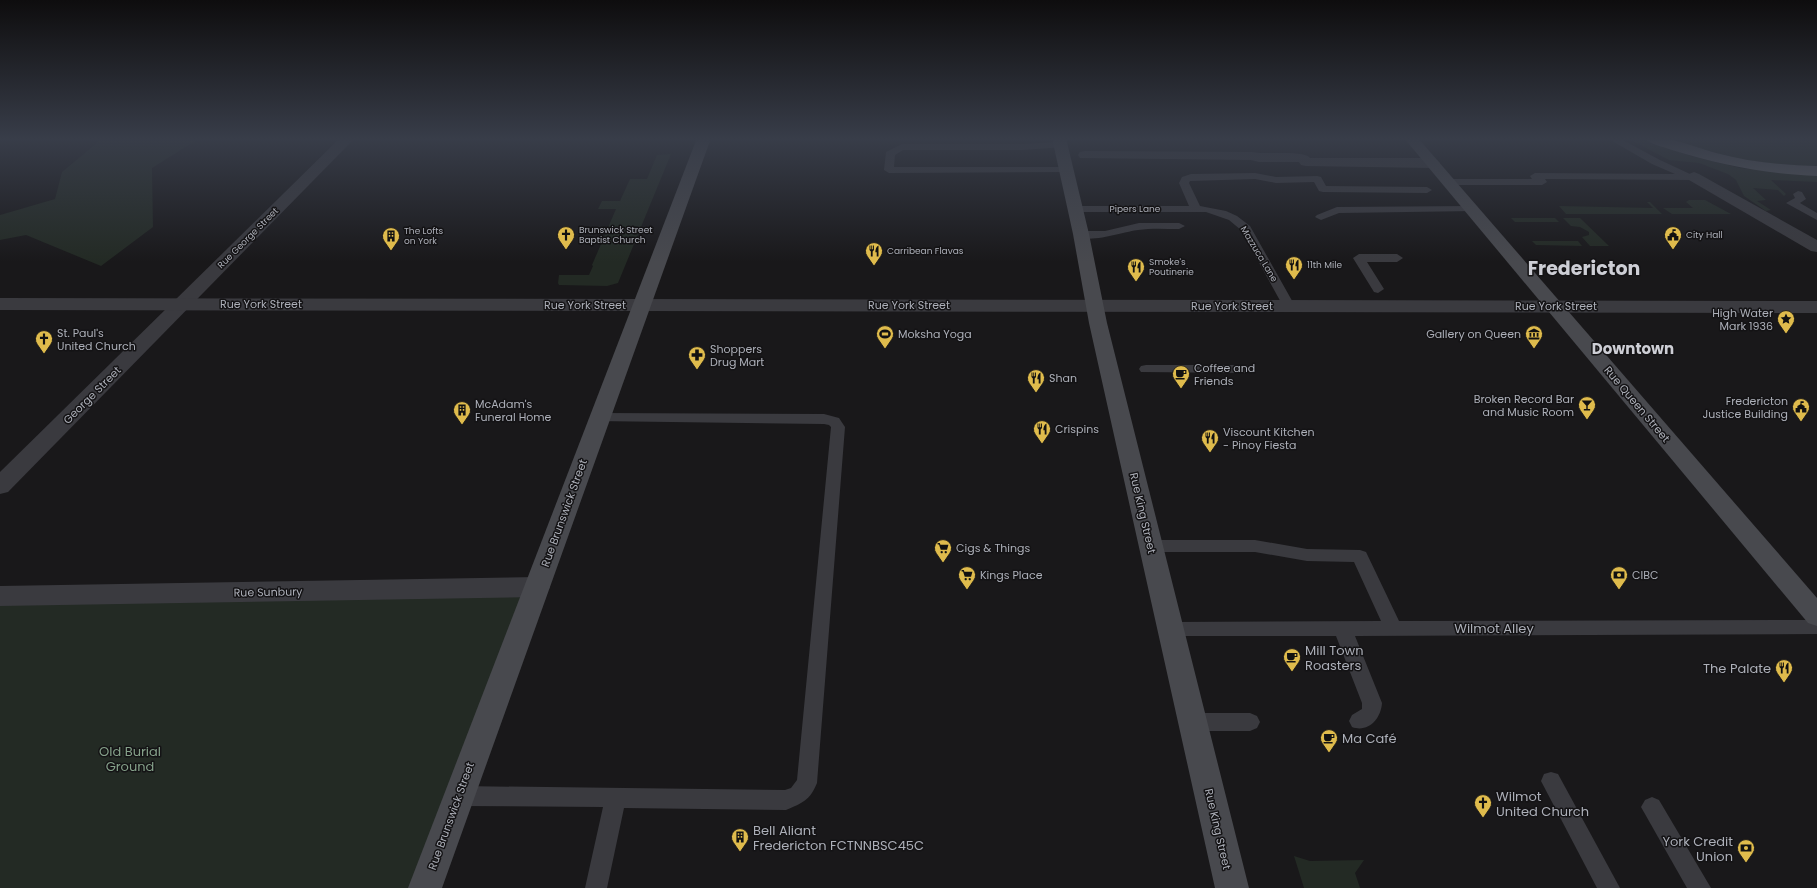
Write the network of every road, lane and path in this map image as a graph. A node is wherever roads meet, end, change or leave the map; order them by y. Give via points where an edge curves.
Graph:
1 (307, 179) edge
2 (689, 179) edge
3 (1068, 179) edge
4 (1186, 179) edge
5 (1273, 179) edge
6 (1299, 179) edge
7 (1317, 179) edge
8 (1446, 179) edge
9 (1539, 179) edge
10 (1698, 179) edge
11 (1448, 182) junction
12 (1428, 190) dead end
13 (1798, 194) dead end
14 (1074, 209) junction
15 (1196, 209) junction
16 (1471, 209) junction
17 (1322, 217) dead end
18 (1817, 217) edge
19 (1179, 226) dead end
20 (1081, 234) junction
21 (1817, 246) edge
22 (1397, 258) dead end
23 (1378, 289) dead end
24 (0, 304) edge
25 (182, 304) junction
26 (642, 305) junction
27 (1094, 306) junction
28 (1289, 306) junction
29 (1554, 306) junction
30 (1817, 307) edge
31 (1146, 369) dead end
32 (1244, 369) dead end
33 (600, 418) junction
34 (0, 486) edge
35 (1151, 546) junction
36 (537, 587) junction
37 (0, 596) edge
38 (1817, 616) edge
39 (1817, 627) edge
40 (1171, 629) junction
41 (1343, 629) junction
42 (1394, 629) junction
43 (1359, 721) dead end
44 (1192, 722) junction
45 (1250, 722) dead end
46 (1551, 781) dead end
47 (459, 796) junction
48 (616, 798) junction
49 (1652, 807) dead end
50 (425, 888) edge
51 (596, 888) edge
52 (1232, 888) edge
53 (1609, 888) edge
54 (1700, 888) edge

1 - 25 street, Rue George Street
2 - 26 main road, Rue Brunswick Street
3 - 14 main road, Rue King Street
4 - 15 lane via 1184,183
5 - 6 lane
7 - 12 lane via 1323,189
8 - 11 main road, Rue Queen Street
9 - 11 lane via 1542,182
10 - 21 street
11 - 16 main road, Rue Queen Street
13 - 18 lane via 1801,199 1791,203
14 - 15 lane, Pipers Lane
14 - 20 main road, Rue King Street
15 - 28 lane, Mazzuca Lane via 1222,213 1246,228
16 - 17 lane via 1337,210
16 - 29 main road, Rue Queen Street
19 - 20 lane via 1139,226 1105,234
20 - 27 main road, Rue King Street
22 - 23 lane via 1359,258
24 - 25 street, Rue York Street
25 - 26 street, Rue York Street
25 - 34 street, George Street
26 - 27 street, Rue York Street
26 - 33 main road, Rue Brunswick Street
27 - 28 street, Rue York Street
27 - 35 main road, Rue King Street
28 - 29 street, Rue York Street
29 - 30 street, Rue York Street
29 - 38 main road, Rue Queen Street
31 - 32 lane
33 - 36 main road, Rue Brunswick Street
33 - 48 lane via 824,419 834,421 838,427 807,783 798,795 786,800
35 - 40 main road, Rue King Street
35 - 42 lane via 1255,546 1308,556 1360,556
36 - 37 street, Rue Sunbury
36 - 47 main road, Rue Brunswick Street
39 - 42 lane, Wilmot Alley
40 - 41 lane, Wilmot Alley
40 - 44 main road, Rue King Street
41 - 42 lane, Wilmot Alley
41 - 43 lane via 1372,703 1370,714
44 - 45 lane
44 - 52 main road, Rue King Street
46 - 53 lane
47 - 48 lane
47 - 50 main road, Rue Brunswick Street
48 - 51 lane
49 - 54 lane

